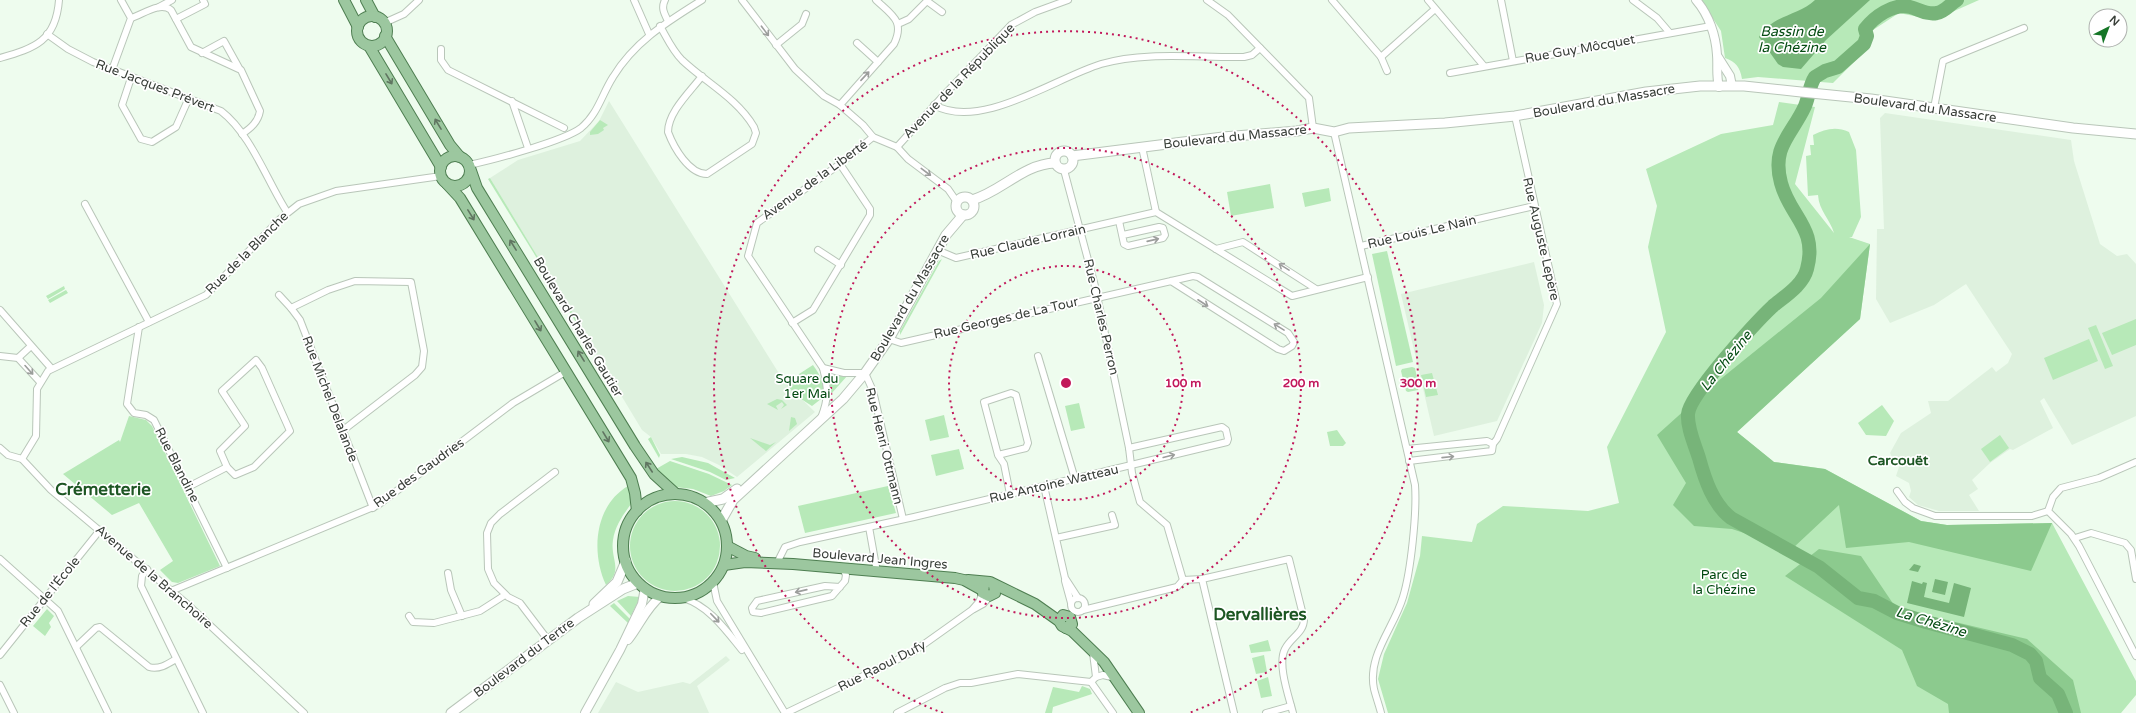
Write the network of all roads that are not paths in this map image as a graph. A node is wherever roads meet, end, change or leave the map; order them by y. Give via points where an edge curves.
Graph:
1 (59, 0) edge
2 (121, 0) edge
3 (172, 0) edge
4 (203, 0) edge
5 (344, 0) edge
6 (366, 0) edge
7 (419, 0) edge
8 (634, 0) edge
9 (665, 0) edge
10 (702, 0) edge
11 (742, 0) edge
12 (876, 0) edge
13 (1068, 0) edge
14 (1207, 0) edge
15 (1332, 0) edge
16 (1428, 0) edge
17 (1501, 0) edge
18 (1633, 0) edge
19 (1696, 0) edge
20 (159, 7) junction
21 (1435, 9) junction
22 (942, 12) dead end
23 (806, 14) dead end
24 (375, 17) junction
25 (131, 18) junction
26 (176, 19) junction
27 (668, 21) junction
28 (384, 23) junction
29 (898, 24) junction
30 (660, 26) junction
31 (1711, 26) junction
32 (358, 27) junction
33 (2024, 28) dead end
34 (1669, 32) junction
35 (47, 34) junction
36 (649, 34) junction
37 (385, 36) junction
38 (857, 44) dead end
39 (369, 46) junction
40 (776, 46) junction
41 (1260, 48) junction
42 (441, 49) dead end
43 (202, 52) junction
44 (1381, 57) junction
45 (1718, 57) junction
46 (0, 58) edge
47 (1513, 61) junction
48 (878, 62) junction
49 (1484, 66) junction
50 (112, 70) junction
51 (241, 70) junction
52 (1387, 71) dead end
53 (1450, 73) dead end
54 (702, 76) junction
55 (131, 78) junction
56 (1719, 86) junction
57 (1732, 86) junction
58 (188, 100) junction
59 (512, 101) junction
60 (840, 105) junction
61 (934, 105) junction
62 (1934, 108) junction
63 (1515, 116) junction
64 (564, 128) dead end
65 (1313, 128) junction
66 (1334, 132) junction
67 (242, 134) junction
68 (2136, 134) edge
69 (873, 137) junction
70 (897, 146) junction
71 (1142, 147) junction
72 (528, 148) junction
73 (1072, 156) junction
74 (460, 157) junction
75 (1055, 163) junction
76 (840, 164) junction
77 (469, 165) junction
78 (1064, 170) junction
79 (443, 176) junction
80 (972, 200) junction
81 (957, 202) junction
82 (85, 204) dead end
83 (1534, 206) junction
84 (287, 212) junction
85 (1156, 212) junction
86 (962, 215) junction
87 (1119, 221) junction
88 (1080, 230) junction
89 (1123, 235) junction
90 (1361, 246) junction
91 (1216, 249) junction
92 (818, 250) dead end
93 (937, 250) junction
94 (841, 265) junction
95 (1368, 277) junction
96 (1171, 282) junction
97 (1316, 289) junction
98 (279, 296) dead end
99 (1097, 298) junction
100 (291, 308) junction
101 (0, 310) edge
102 (149, 322) junction
103 (792, 323) junction
104 (139, 327) junction
105 (889, 338) junction
106 (31, 346) junction
107 (0, 356) edge
108 (1038, 356) dead end
109 (18, 358) junction
110 (51, 368) junction
111 (823, 368) junction
112 (567, 371) junction
113 (865, 373) junction
114 (40, 382) junction
115 (821, 419) junction
116 (342, 431) junction
117 (1493, 444) junction
118 (0, 448) edge
119 (1129, 448) junction
120 (1407, 449) junction
121 (998, 455) junction
122 (22, 459) junction
123 (1409, 461) junction
124 (772, 462) junction
125 (2136, 462) edge
126 (1132, 465) junction
127 (227, 467) junction
128 (555, 472) dead end
129 (1075, 479) junction
130 (1044, 486) junction
131 (188, 487) junction
132 (1897, 491) dead end
133 (676, 494) junction
134 (1010, 494) junction
135 (704, 503) junction
136 (373, 508) junction
137 (637, 511) junction
138 (2048, 511) junction
139 (1112, 515) dead end
140 (903, 519) junction
141 (721, 521) junction
142 (869, 527) junction
143 (100, 530) junction
144 (1056, 538) junction
145 (2075, 538) junction
146 (727, 546) junction
147 (0, 559) edge
148 (626, 561) junction
149 (778, 561) junction
150 (793, 564) junction
151 (724, 565) junction
152 (227, 568) junction
153 (147, 569) junction
154 (843, 569) junction
155 (877, 572) junction
156 (448, 573) dead end
157 (1065, 578) junction
158 (2136, 578) edge
159 (1183, 580) junction
160 (1202, 580) junction
161 (713, 582) junction
162 (642, 586) junction
163 (840, 587) junction
164 (988, 590) junction
165 (171, 591) junction
166 (505, 594) junction
167 (661, 596) junction
168 (45, 598) junction
169 (683, 598) junction
170 (1078, 598) junction
171 (1084, 602) junction
172 (1071, 604) junction
173 (1098, 605) junction
174 (409, 616) dead end
175 (462, 616) junction
176 (578, 618) junction
177 (1070, 618) junction
178 (548, 640) junction
179 (1088, 645) junction
180 (76, 647) junction
181 (620, 650) junction
182 (0, 655) edge
183 (2136, 656) edge
184 (176, 659) junction
185 (754, 665) junction
186 (1094, 679) junction
187 (1117, 679) junction
188 (0, 684) edge
189 (1291, 706) junction
190 (14, 713) edge
191 (108, 713) edge
192 (203, 713) edge
193 (304, 713) edge
194 (451, 713) edge
195 (585, 713) edge
196 (785, 713) edge
197 (897, 713) edge
198 (1113, 713) edge
199 (1139, 713) edge
200 (1234, 713) edge
201 (1266, 713) edge
202 (1293, 713) edge
203 (1381, 713) edge

1 - 35 street via 55,20
2 - 25 street
3 - 20 street
4 - 26 street via 205,4
5 - 32 main road
6 - 24 main road
7 - 28 street via 404,14
8 - 36 street
9 - 27 street via 662,5 663,12
10 - 27 street
11 -> 40 street
12 - 29 street
13 - 61 street, Avenue de la République via 1011,25
14 - 41 street via 1228,15
15 - 44 street
16 - 21 street
17 - 47 street
18 - 34 street via 1657,18
19 - 31 street
20 - 25 street
20 - 26 street via 169,8
21 - 44 street
21 - 49 street
22 - 29 street via 927,1 909,19
23 - 40 street via 802,24
24 - 28 main road
24 - 32 main road via 365,18
25 - 50 street
26 - 43 street via 191,47
27 - 30 street
28 - 37 main road
29 - 48 street via 898,35 894,44
30 - 36 street
30 - 54 street via 673,49
31 - 34 street, Rue Guy Môcquet
31 - 45 street
32 - 39 main road via 357,34 360,40
33 - 62 street via 1943,61
34 - 47 street, Rue Guy Môcquet
35 - 46 street via 29,50
35 - 50 street, Rue Jacques Prévert via 76,54
36 - 72 street via 612,78 599,106 586,124 574,133
37 - 39 main road via 379,44
74 -> 37 main road via 450,145
38 - 48 street
39 -> 79 main road
40 - 60 street via 795,69 824,96
41 - 61 street via 1252,55 1244,57 1146,58 1102,64 992,108 950,112
41 - 65 street via 1309,98
42 - 59 street via 441,60 448,70
43 - 51 street
43 - 51 street via 224,41
44 - 52 street
45 - 56 street via 1716,74
45 - 57 street via 1730,76
47 - 49 street, Rue Guy Môcquet
60 -> 48 street
49 - 53 street, Rue Guy Môcquet
50 - 55 street, Rue Jacques Prévert
51 - 67 street via 260,111 250,129
54 - 54 street via 751,121 756,133 752,144 707,174 698,173 689,167 668,132 672,116
55 - 58 street, Rue Jacques Prévert
55 - 58 street via 122,105 144,140 152,142 175,129
56 - 57 main road, Boulevard du Massacre
56 - 63 main road, Boulevard du Massacre via 1669,88
57 - 62 main road, Boulevard du Massacre
58 - 67 street, Rue Jacques Prévert via 221,111
59 - 64 street
59 - 72 street
60 - 69 street
61 - 70 street, Avenue de la République
62 - 68 main road, Boulevard du Massacre via 2073,128
63 - 66 main road, Boulevard du Massacre via 1350,128
63 - 83 street, Rue Auguste Lepère
65 - 66 main road, Boulevard du Massacre
65 - 71 main road, Boulevard du Massacre via 1297,132 1223,137
66 - 90 street
67 - 84 street, Rue Jacques Prévert
69 - 70 street
69 - 76 street, Avenue de la Liberté
70 -> 81 street via 908,159 948,189
71 - 73 main road, Boulevard du Massacre
71 - 85 street
72 - 77 street
73 - 75 main road via 1066,151 1059,152
73 - 78 main road via 1072,165
74 - 77 main road
74 - 79 main road via 448,158
75 - 78 main road via 1058,168
75 - 80 main road via 1046,163 1022,173
76 - 94 street via 870,209 870,215
76 - 103 street, Avenue de la Liberté via 757,223 748,256
77 - 79 main road via 470,172 465,182 458,186
133 -> 77 main road, Boulevard Charles Gautier via 654,474 635,446 477,188
78 - 88 street, Rue Charles Perron
79 - 84 street, Rue de la Blanche via 336,192 299,204
79 -> 112 main road via 460,198
80 - 81 main road via 964,197
80 - 86 main road via 974,210 970,214
81 - 86 main road via 956,210
82 - 102 street
83 - 90 street, Rue Louis Le Nain
83 - 117 street, Rue Auguste Lepère via 1556,308
84 - 102 street, Rue de la Blanche via 206,295
85 - 87 street, Rue Claude Lorrain
85 - 91 street
86 - 93 main road, Boulevard du Massacre
87 - 88 street, Rue Claude Lorrain
87 - 89 street
88 - 93 street, Rue Claude Lorrain via 956,258
88 - 99 street, Rue Charles Perron
89 -> 89 street via 1124,244 1128,246 1163,238 1165,235 1163,228 1159,227
90 - 95 street, Rue Louis Le Nain
91 - 97 street via 1292,296
97 -> 91 street via 1243,242
92 - 94 street
93 - 105 main road, Boulevard du Massacre
94 - 103 street via 813,310
95 - 97 street
95 - 120 street, Rue Louis Le Nain
96 -> 96 street, Rue Georges de La Tour via 1278,349 1284,351 1292,346 1294,342 1288,333 1198,277
96 - 99 street, Rue Georges de La Tour
98 - 100 street, Rue Michel Delalande
99 - 105 street, Rue Georges de La Tour via 901,343
99 - 119 street, Rue Charles Perron
100 - 116 street, Rue Michel Delalande via 300,320
100 - 116 street via 328,290 355,281 412,282 424,352 422,367
101 - 106 street
102 - 104 street, Rue de la Blanche
103 - 111 street, Avenue de la Liberté
104 - 110 street, Rue de la Blanche
104 - 131 street, Rue Blandine via 127,404 134,413 154,420
105 - 113 main road, Boulevard du Massacre
106 - 109 street
106 - 110 street
107 - 109 street
108 - 129 street
109 -> 114 street
110 - 114 street, Rue de la Blanche
111 - 113 street via 844,373
111 - 115 street, Avenue de la Liberté via 828,399
112 - 136 street, Rue des Gaudries via 513,403
112 -> 137 main road via 631,478
113 - 115 main road, Boulevard du Massacre via 843,399
113 - 140 street, Rue Henri Ottmann via 873,391
114 - 122 street, Rue de la Blanche via 36,396 36,436
115 - 124 main road, Boulevard du Massacre
116 - 136 street, Rue Michel Delalande
117 - 120 street via 1487,441
123 -> 117 street, Rue Auguste Lepère via 1488,453 1493,449
118 - 122 street, Avenue de la Branchoire
119 - 126 street, Rue Charles Perron
126 -> 119 street, Rue Antoine Watteau via 1227,442 1228,439 1226,430 1222,427
120 - 123 street, Rue Louis Le Nain
121 - 121 street via 1026,448 1028,443 1016,395 1011,393 984,402
121 - 134 street via 1004,464
122 - 143 street, Avenue de la Branchoire via 51,490
123 - 203 street, Rue Louis Le Nain via 1416,495 1405,589 1400,606 1378,651 1374,673 1374,689
124 - 135 main road, Boulevard du Massacre via 729,495
124 - 141 main road, Boulevard du Massacre via 733,500
125 - 138 street via 2093,480 2061,488 2053,497
126 - 129 street, Rue Antoine Watteau
126 - 159 street, Rue Charles Perron via 1140,502 1167,524
127 - 127 street via 236,475 254,468 290,431 256,360 222,391 245,426 220,451
127 - 131 street
128 - 166 street via 500,514 488,528 488,569 494,583
129 - 130 street, Rue Antoine Watteau
130 - 134 street, Rue Antoine Watteau
130 - 144 street
131 - 152 street, Rue Blandine
132 - 138 street via 1913,508 1935,516 2032,516
133 - 135 main road via 693,497
133 - 137 main road via 655,498
134 - 140 street, Rue Antoine Watteau
135 - 141 main road
136 - 152 street, Rue des Gaudries
137 - 148 main road via 629,522 625,535 623,548
138 - 145 street
139 - 144 street via 1114,525
140 - 142 street, Rue Antoine Watteau
141 - 146 main road
142 - 149 street, Rue Antoine Watteau via 792,545 784,549
142 - 155 street
143 - 153 street, Avenue de la Branchoire
143 - 168 street, Rue de l'École
144 - 157 street
145 - 158 street via 2091,533 2128,545
145 - 183 street
146 - 149 main road, Boulevard Jean Ingres via 746,556
146 - 151 main road
147 - 168 street
148 - 162 main road
148 - 176 main road, Boulevard du Tertre via 618,582
149 - 150 main road, Boulevard Jean Ingres
150 - 151 main road, Boulevard Jean Ingres via 745,562
150 - 154 main road, Boulevard Jean Ingres
151 - 161 main road
152 - 165 street, Rue des Gaudries
153 - 165 street, Avenue de la Branchoire
153 - 184 street via 142,576 141,586
154 - 155 main road, Boulevard Jean Ingres
154 - 163 street via 846,575
155 - 164 main road, Boulevard Jean Ingres via 972,579
156 - 175 street via 451,590
157 - 170 street
157 - 172 street
159 - 160 street
159 - 173 street via 1177,587
160 - 189 street via 1289,560 1304,619 1304,626 1285,648 1281,662
160 - 200 street
161 - 169 main road via 699,592
161 - 185 street via 717,601
162 - 167 main road
162 - 176 main road, Boulevard du Tertre via 623,590
162 - 181 street via 642,604
163 -> 163 street via 825,586 757,601 752,608 753,612 761,613 832,596
164 - 177 main road, Boulevard Jean Ingres via 1011,594
164 - 196 street, Rue Raoul Dufy via 972,610 913,652
165 - 193 street, Avenue de la Branchoire
166 - 175 street via 484,610
166 - 178 street via 520,604
167 - 169 main road
167 - 181 street via 644,613 636,630
168 - 180 street via 58,611
168 - 182 street, Rue de l'École
169 -> 185 street via 696,602 706,610
170 - 171 street
170 - 172 street
171 - 173 street
171 - 177 street
172 - 177 street
172 - 177 street via 1074,610
173 - 177 street
174 - 175 street via 413,622 434,623
176 - 178 main road, Boulevard du Tertre
177 - 179 main road, Boulevard Jean Ingres
178 - 194 main road, Boulevard du Tertre
179 - 186 street via 1095,659
179 - 187 main road, Boulevard Jean Ingres
180 - 184 street via 100,627 150,668 162,667
180 - 191 street
181 - 195 street
184 - 192 street
185 - 196 street
186 - 187 street via 1103,675
186 - 197 street via 1018,674 971,684 960,683
186 - 198 street
187 - 199 main road, Boulevard Jean Ingres
188 - 190 street
189 - 201 street
189 - 202 street

